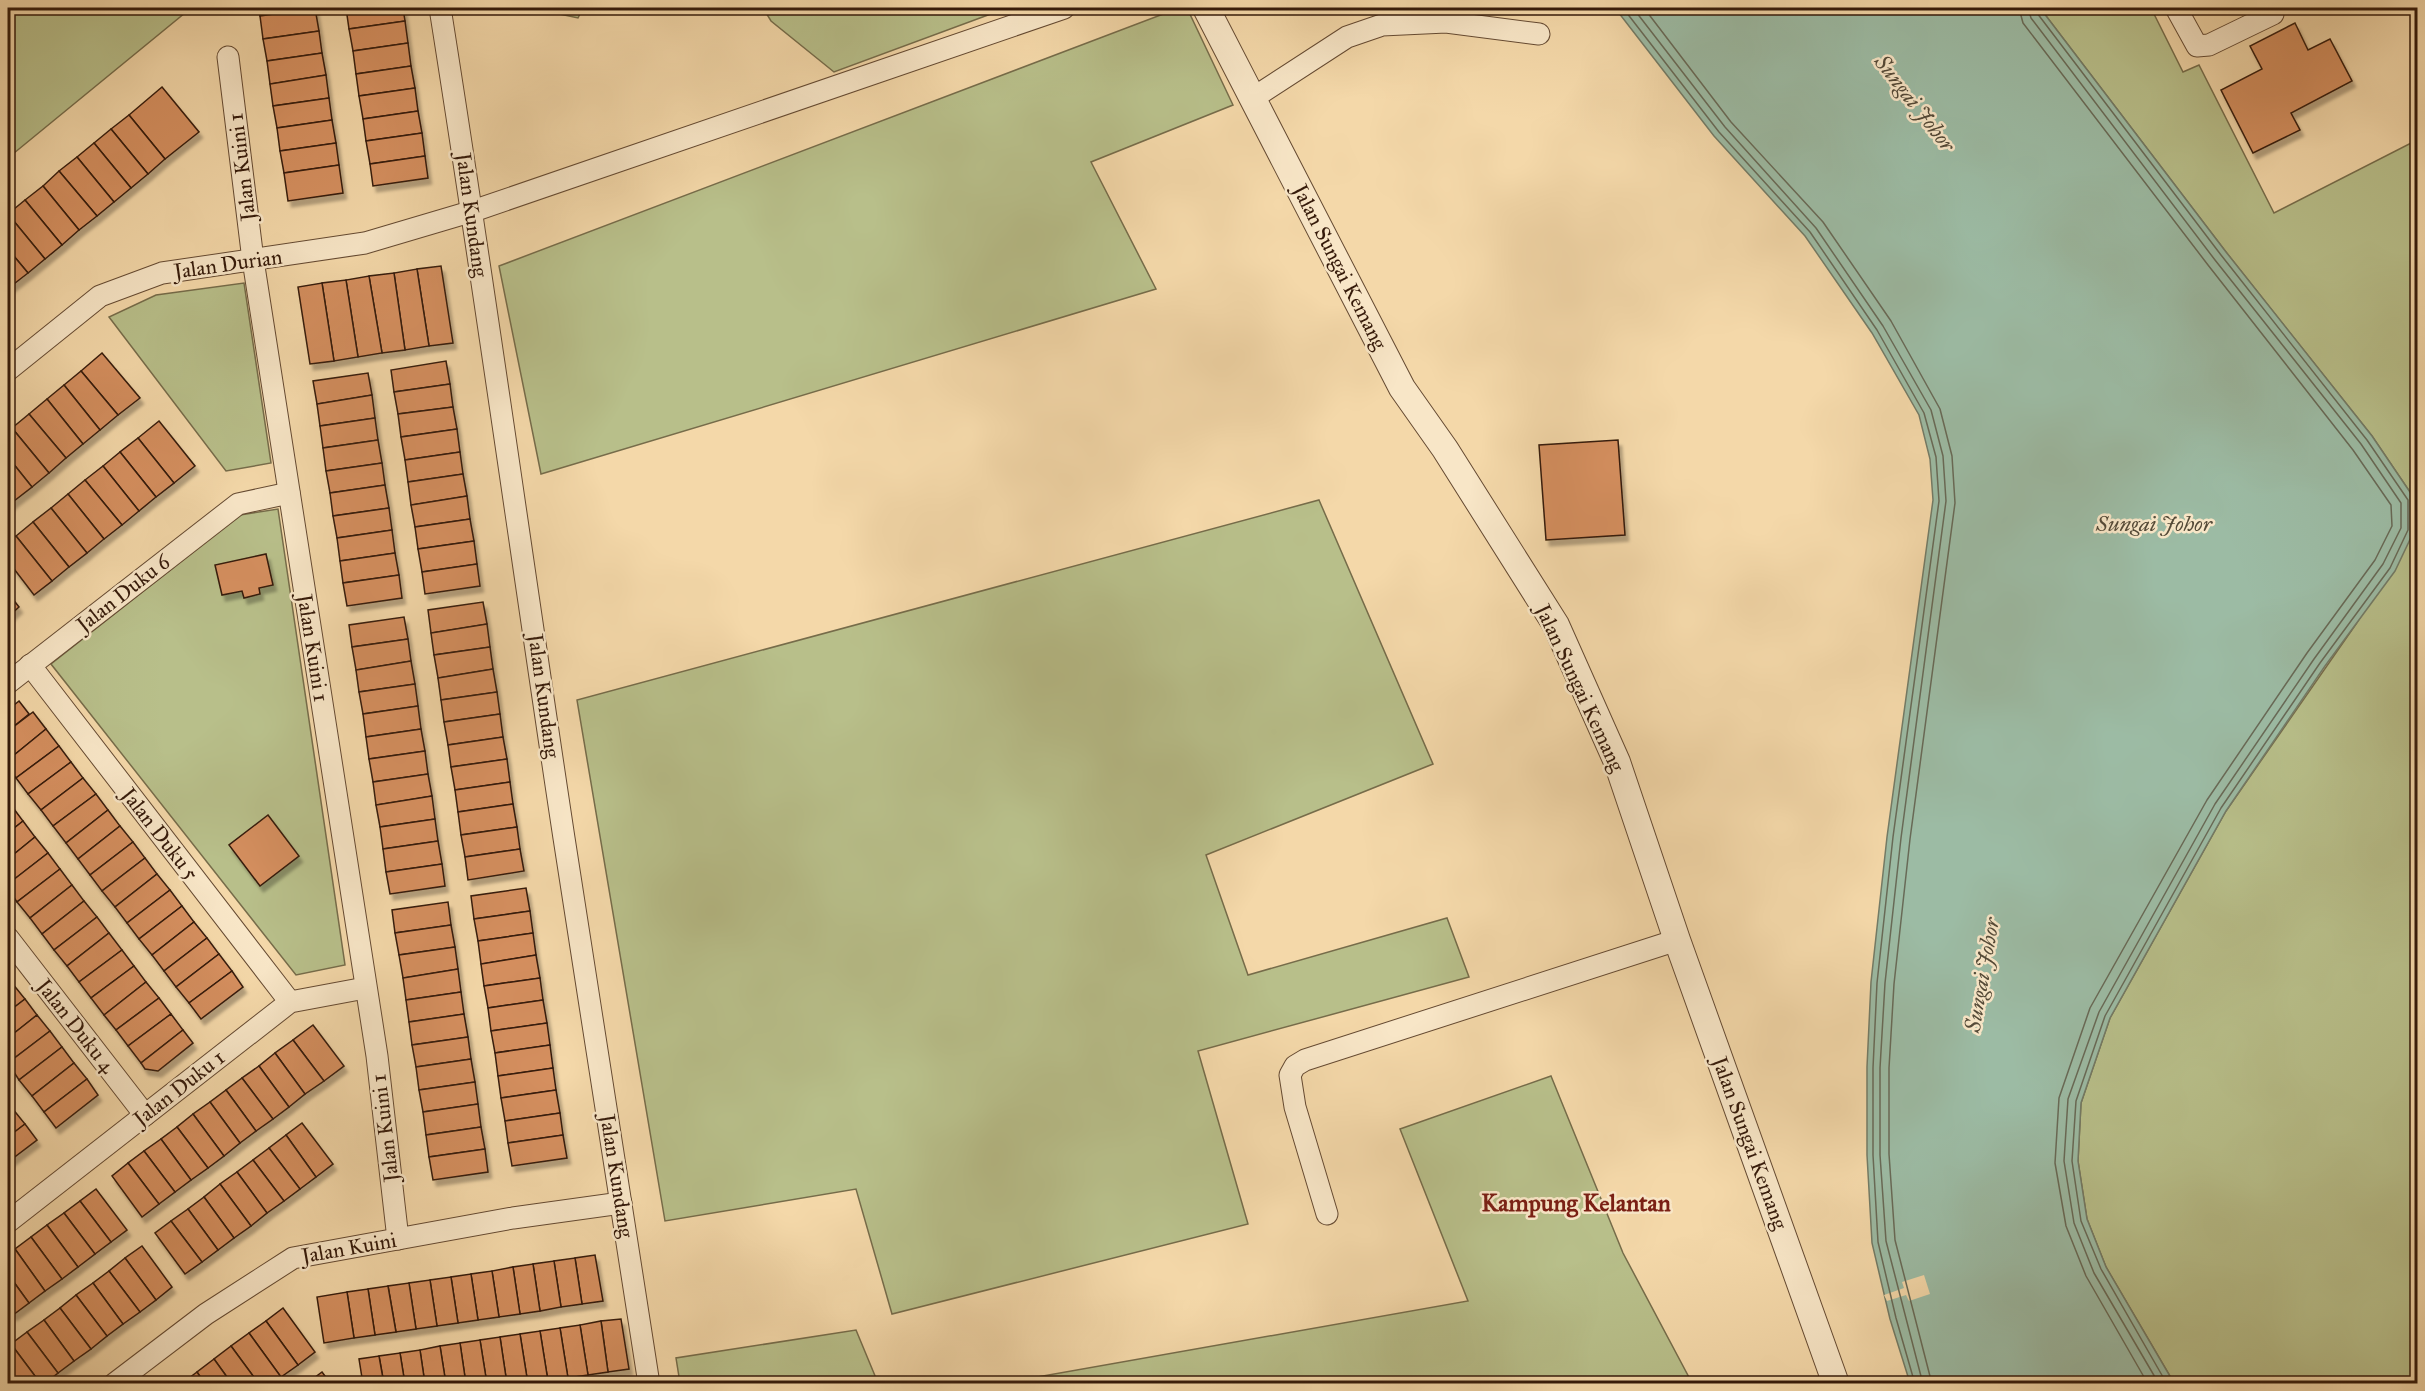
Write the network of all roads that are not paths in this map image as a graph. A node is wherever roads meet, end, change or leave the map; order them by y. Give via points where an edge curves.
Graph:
1 (440, 8) edge
2 (1064, 8) edge
3 (1206, 8) edge
4 (2176, 8) edge
5 (2273, 14) dead end
6 (1539, 34) dead end
7 (228, 57) dead end
8 (1252, 98) junction
9 (473, 211) junction
10 (253, 260) junction
11 (8, 370) edge
12 (289, 493) junction
13 (30, 665) junction
14 (8, 683) edge
15 (8, 938) edge
16 (1677, 940) junction
17 (365, 988) junction
18 (290, 1002) junction
19 (145, 1115) junction
20 (621, 1203) junction
21 (1327, 1214) dead end
22 (8, 1222) edge
23 (398, 1239) junction
24 (114, 1383) edge
25 (650, 1383) edge
26 (1836, 1383) edge

1 - 9 street, Jalan Kundang
2 - 9 street, Jalan Durian
3 - 8 street, Jalan Sungai Kemang
4 - 5 street via 2197,46 2209,45
6 - 8 street via 1446,22 1382,25 1347,37
7 - 10 street, Jalan Kuini 1
8 - 16 street, Jalan Sungai Kemang via 1402,388 1556,625 1617,762
9 - 10 street, Jalan Durian via 365,243
9 - 20 street, Jalan Kundang
10 - 11 street, Jalan Durian via 162,273 100,296
10 - 12 street, Jalan Kuini 1
12 - 13 street, Jalan Duku 6 via 238,504
12 - 17 street, Jalan Kuini 1
13 - 14 street, Jalan Duku 6
13 - 18 street, Jalan Duku 5
15 - 19 street, Jalan Duku 4
16 - 21 street via 1295,1066 1290,1075 1295,1107
16 - 26 street, Jalan Sungai Kemang
17 - 18 street, Jalan Duku 1
17 - 23 street, Jalan Kuini 1
18 - 19 street, Jalan Duku 1
19 - 22 street, Jalan Duku 1
20 - 23 street, Jalan Kuini
20 - 25 street, Jalan Kundang
23 - 24 street, Jalan Kuini via 293,1258 206,1314

